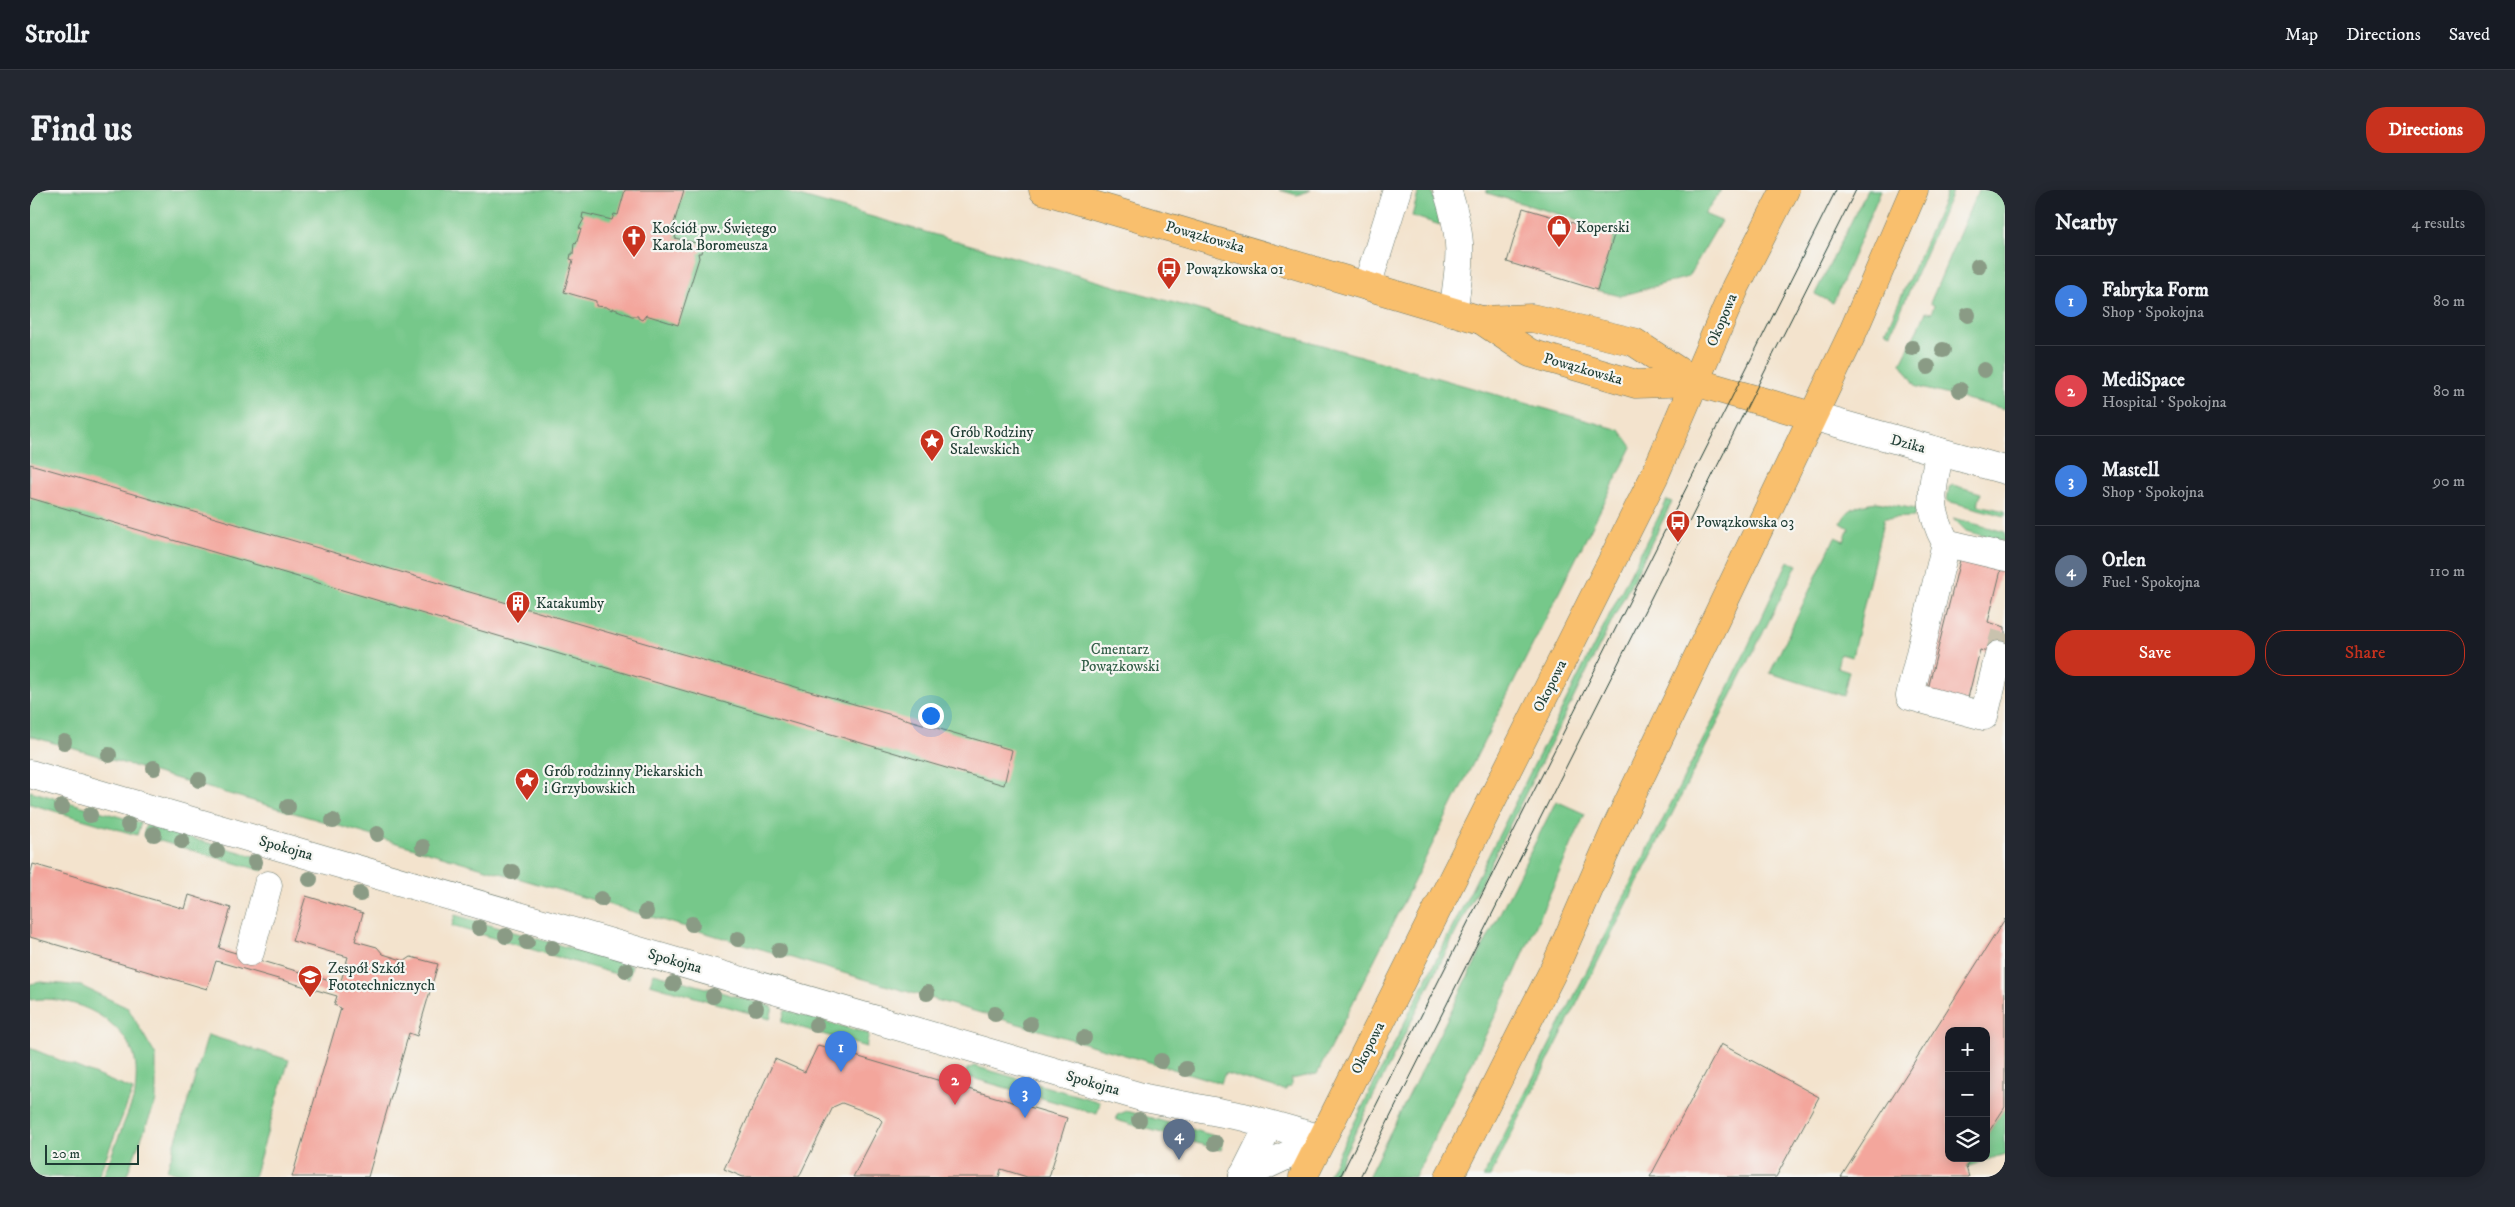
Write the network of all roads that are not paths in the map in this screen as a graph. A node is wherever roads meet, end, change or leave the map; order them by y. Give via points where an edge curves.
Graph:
1 (1043, 190) edge
2 (1397, 190) edge
3 (1447, 190) edge
4 (1785, 190) edge
5 (1914, 190) edge
6 (1367, 286) junction
7 (1453, 312) junction
8 (1481, 320) junction
9 (1695, 382) junction
10 (1812, 416) junction
11 (1940, 452) junction
12 (2005, 470) edge
13 (1946, 542) junction
14 (2005, 557) edge
15 (2000, 655) tunnel mouth
16 (30, 774) edge
17 (268, 885) dead end
18 (250, 952) dead end
19 (1269, 1124) junction
20 (1322, 1139) junction
21 (1243, 1177) edge
22 (1303, 1177) edge
23 (1449, 1177) edge

1 - 6 main road, Powązkowska
2 - 6 street
3 - 7 street via 1460,242 1461,263
4 - 9 main road, Okopowa via 1744,270
5 - 10 main road via 1852,334
6 - 7 main road, Powązkowska
7 - 8 main road, Powązkowska
8 - 9 main road, Powązkowska via 1532,318 1634,342
8 - 9 main road, Powązkowska via 1530,354 1636,384
9 - 10 main road, Powązkowska
9 - 20 main road, Okopowa via 1654,477
10 - 11 street, Dzika
10 - 23 main road via 1615,830 1555,968
11 - 12 street, Dzika
11 - 13 street via 1932,488 1932,506
13 - 14 street
13 - 15 street via 1910,696 1984,716
16 - 19 street, Spokojna via 1145,1098
17 - 18 street
19 - 20 street, Spokojna
19 - 21 street
20 - 21 street
20 - 22 main road, Okopowa

